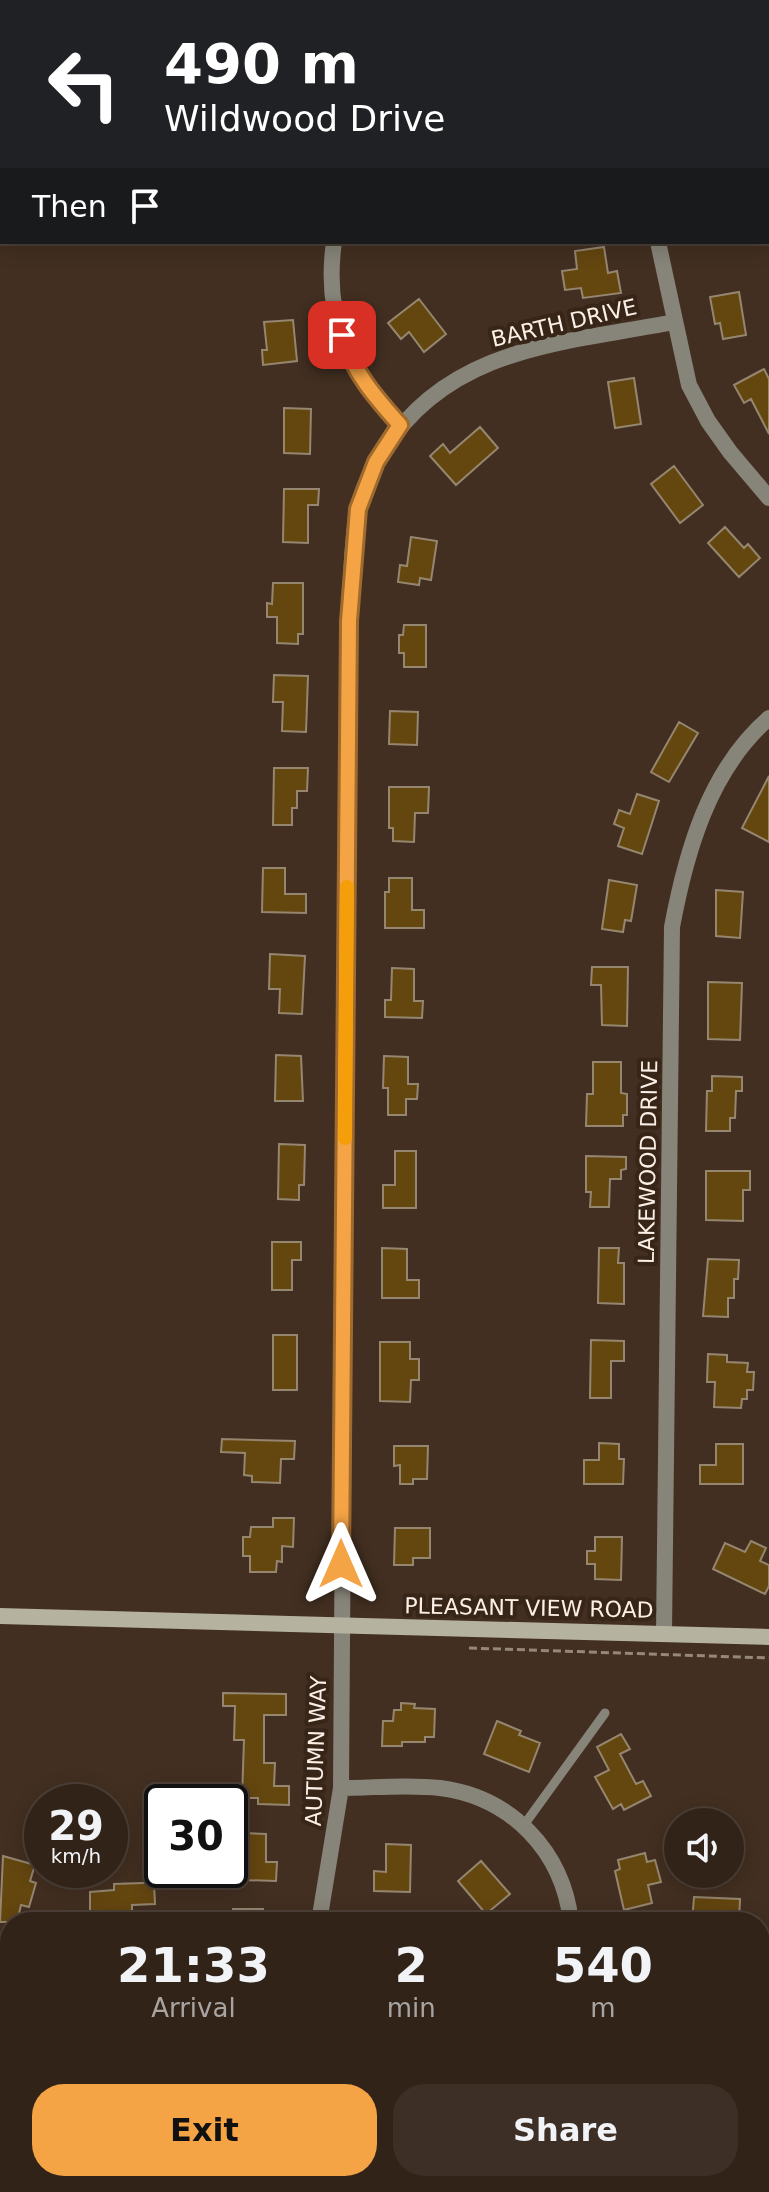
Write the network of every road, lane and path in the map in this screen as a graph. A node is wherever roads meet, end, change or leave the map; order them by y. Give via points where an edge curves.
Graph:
1 (334, 244) edge
2 (658, 244) edge
3 (674, 322) junction
4 (400, 425) junction
5 (769, 498) edge
6 (769, 718) edge
7 (0, 1616) edge
8 (341, 1627) junction
9 (664, 1633) junction
10 (769, 1637) edge
11 (469, 1648) dead end
12 (769, 1658) edge
13 (605, 1713) dead end
14 (341, 1788) junction
15 (524, 1825) junction
16 (321, 1912) edge
17 (569, 1912) edge

1 - 4 street via 334,312 349,359 367,389
2 - 3 street
3 - 4 street, BARTH DRIVE via 504,355 465,372
3 - 5 street via 689,385 708,421
4 - 8 street, BARTH DRIVE via 376,462 358,509 349,621
6 - 9 street, LAKEWOOD DRIVE via 725,771 699,821 672,927
7 - 8 main road, PLEASANT VIEW ROAD
8 - 9 main road, PLEASANT VIEW ROAD
8 - 14 street, AUTUMN WAY
9 - 10 main road, PLEASANT VIEW ROAD
11 - 12 path
13 - 15 lane
14 - 15 street via 439,1788 497,1805
14 - 16 street, AUTUMN WAY
15 - 17 street via 561,1875

